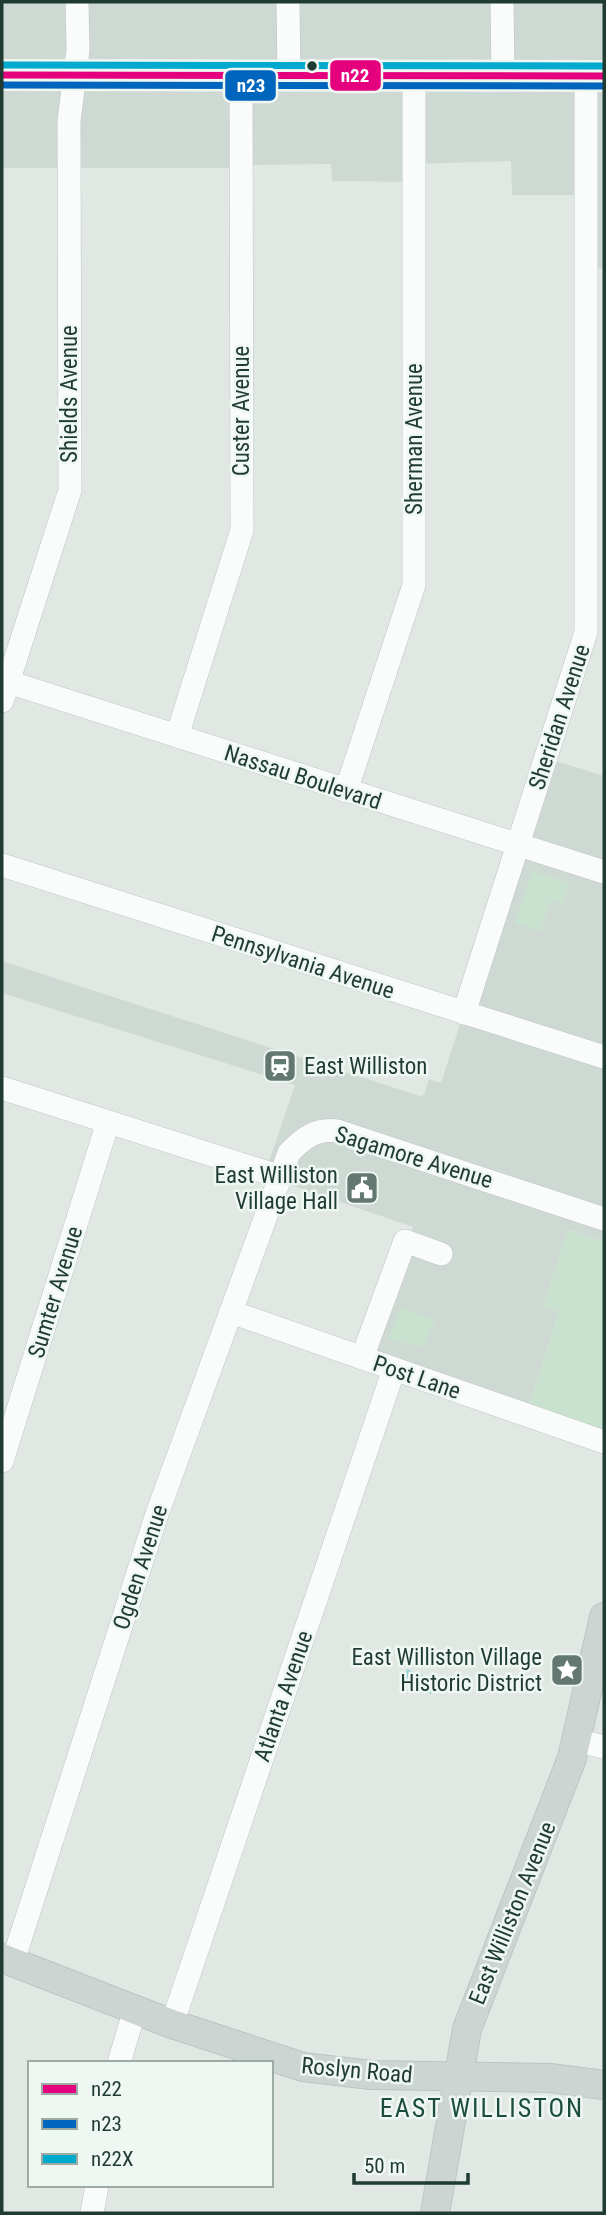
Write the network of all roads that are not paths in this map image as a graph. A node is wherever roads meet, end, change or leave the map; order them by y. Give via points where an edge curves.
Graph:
1 (77, 2) edge
2 (288, 2) edge
3 (502, 2) edge
4 (2, 75) edge
5 (503, 75) junction
6 (595, 75) edge
7 (73, 76) junction
8 (241, 76) junction
9 (289, 76) junction
10 (414, 76) junction
11 (4, 688) edge
12 (177, 736) junction
13 (346, 790) junction
14 (518, 845) junction
15 (2, 865) edge
16 (604, 872) edge
17 (464, 1013) junction
18 (604, 1057) edge
19 (2, 1088) edge
20 (108, 1122) junction
21 (278, 1176) junction
22 (604, 1219) edge
23 (441, 1254) dead end
24 (231, 1312) junction
25 (362, 1358) junction
26 (394, 1369) junction
27 (604, 1442) edge
28 (2, 1461) edge
29 (604, 1617) edge
30 (577, 1740) junction
31 (604, 1747) edge
32 (7, 1959) edge
33 (135, 2010) junction
34 (172, 2024) junction
35 (119, 2061) edge
36 (457, 2077) junction
37 (604, 2085) edge
38 (97, 2187) edge
39 (92, 2213) edge
40 (435, 2213) edge

1 - 7 street, Shields Avenue via 78,50
2 - 9 street
3 - 5 street
4 - 7 main road
5 - 6 main road
5 - 10 main road
6 - 14 street, Sheridan Avenue via 586,632
7 - 8 main road
7 - 11 street, Shields Avenue via 69,121 70,490
8 - 9 main road
8 - 12 street, Custer Avenue via 242,530
9 - 10 main road
10 - 13 street, Sherman Avenue via 414,585
11 - 12 street, Nassau Boulevard
12 - 13 street, Nassau Boulevard
13 - 14 street, Nassau Boulevard
14 - 16 street, Nassau Boulevard
14 - 17 street, Sheridan Avenue
15 - 17 street, Pennsylvania Avenue
17 - 18 street, Pennsylvania Avenue
19 - 20 street
20 - 21 street
20 - 28 street, Sumter Avenue
21 - 22 street, Sagamore Avenue via 295,1146 311,1134 329,1130
21 - 24 street, Ogden Avenue
23 - 25 street via 405,1241
24 - 25 street, Post Lane
24 - 32 street, Ogden Avenue via 157,1514
25 - 26 street, Post Lane
26 - 27 street, Post Lane
26 - 34 street, Atlanta Avenue
29 - 30 main road, East Williston Avenue
30 - 31 street
30 - 36 main road, East Williston Avenue via 472,2014
32 - 33 main road, Roslyn Road
33 - 34 main road, Roslyn Road
33 - 35 street
34 - 36 main road, Roslyn Road via 303,2067 371,2075
36 - 37 main road, Roslyn Road via 551,2078
36 - 40 main road, East Williston Avenue
38 - 39 street

